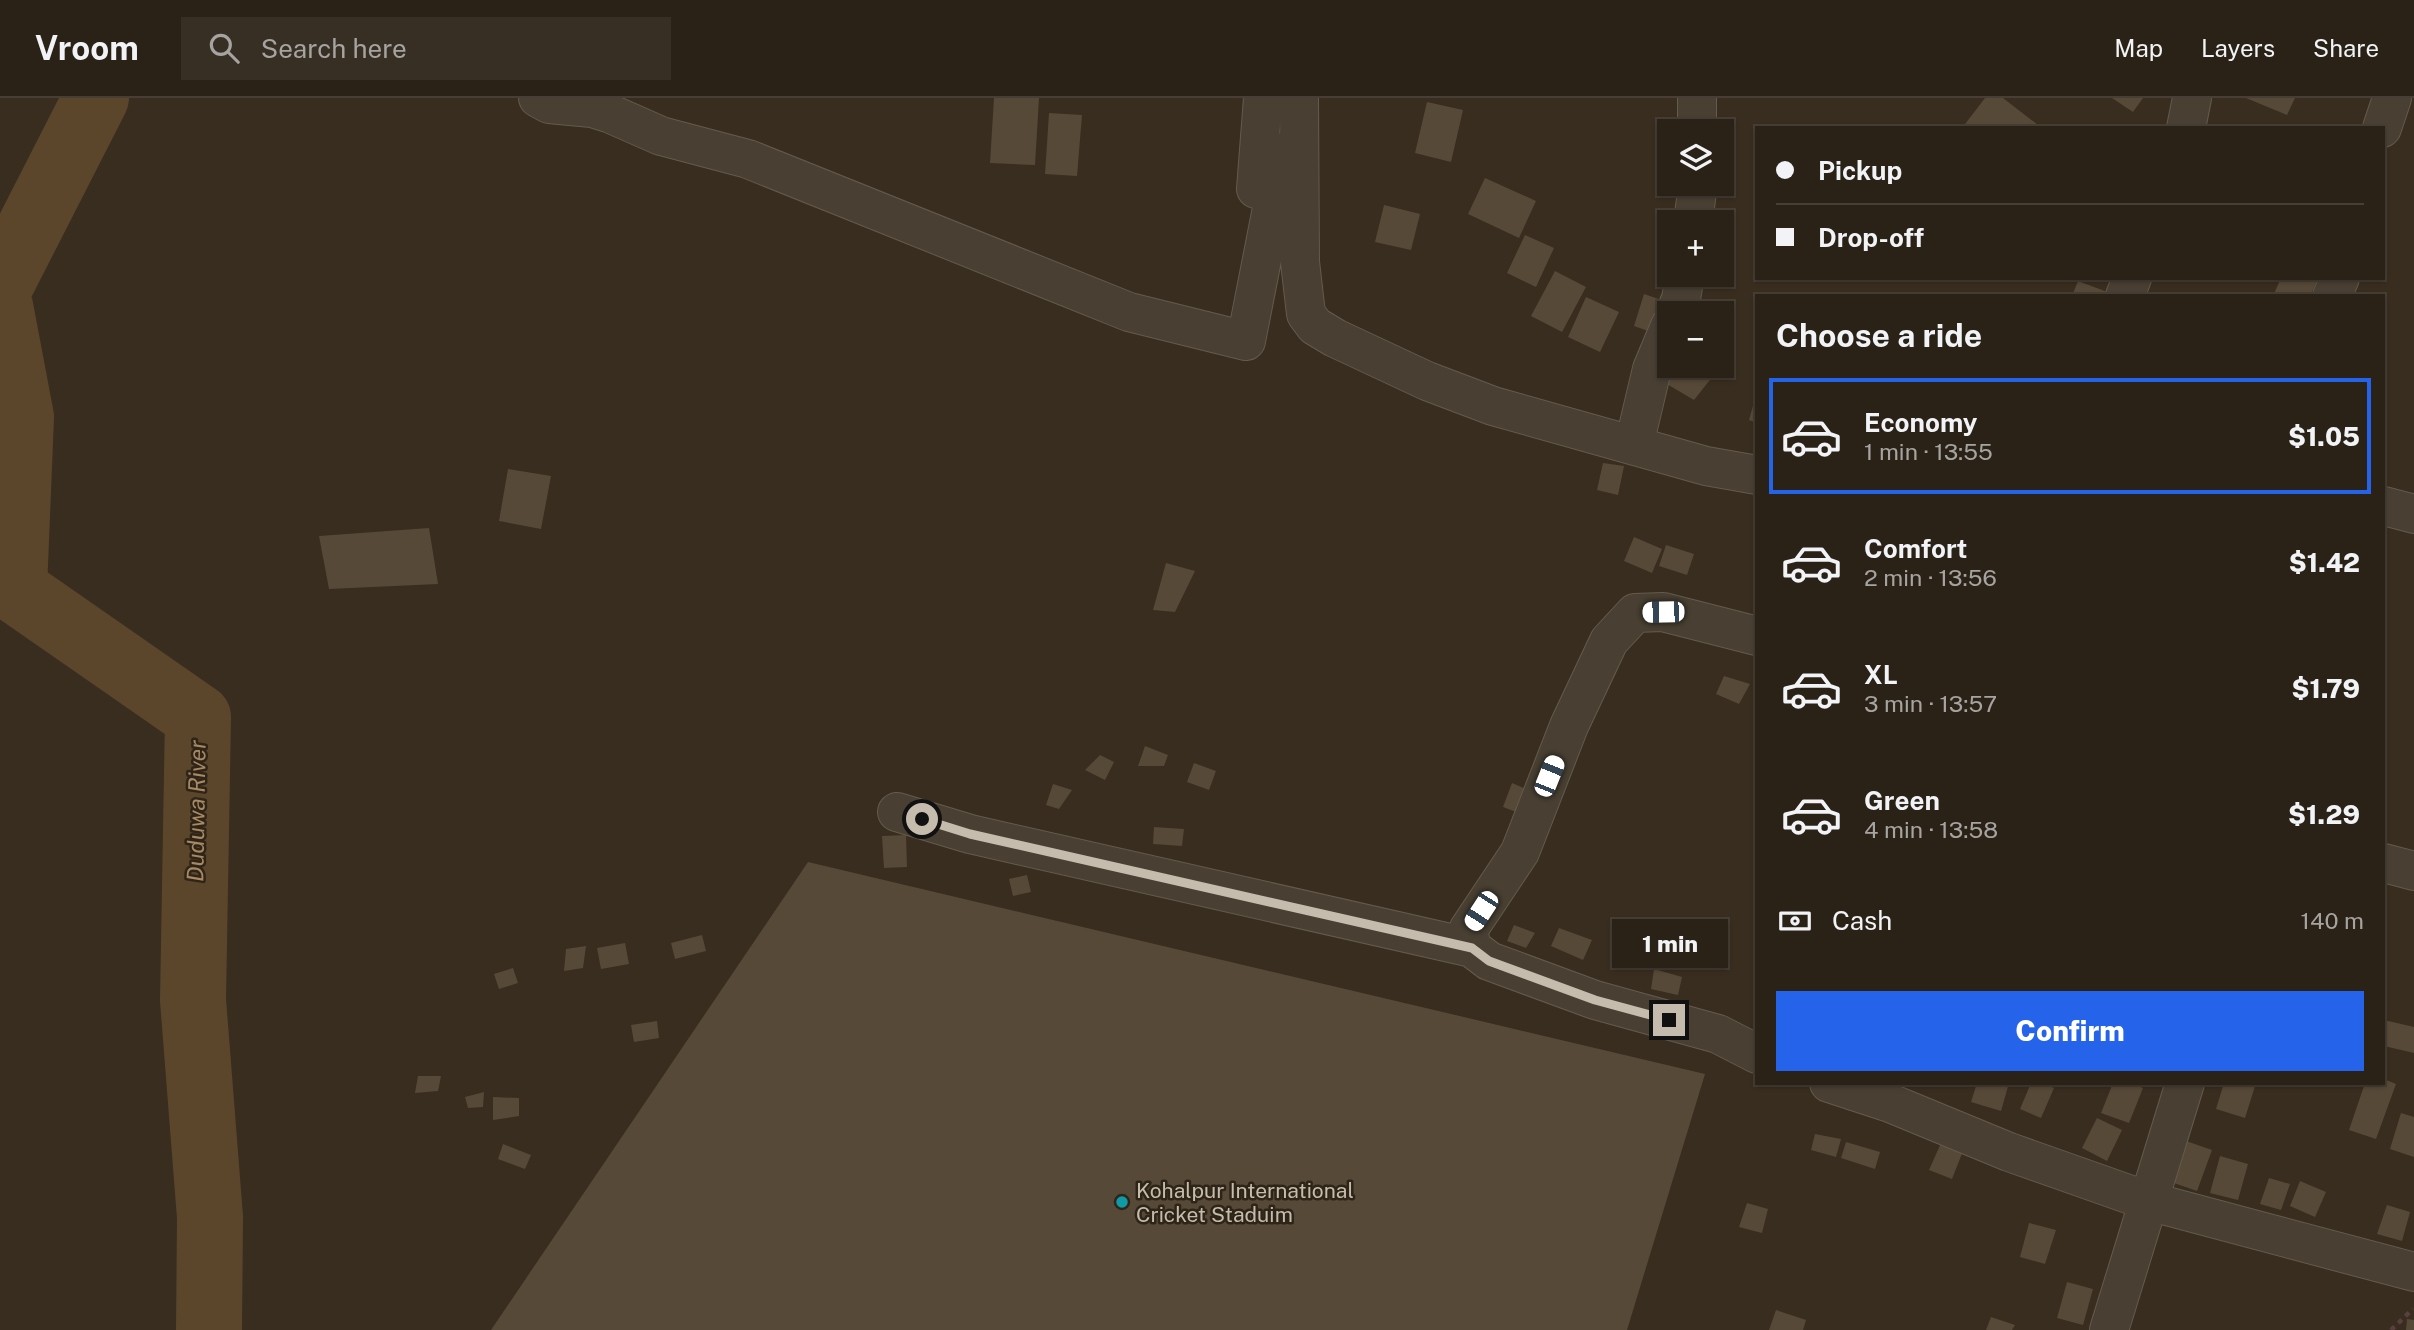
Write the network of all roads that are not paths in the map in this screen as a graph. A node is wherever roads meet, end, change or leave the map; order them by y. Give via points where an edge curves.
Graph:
1 (538, 98) edge
2 (1263, 98) edge
3 (1293, 98) edge
4 (1299, 98) edge
5 (1697, 98) edge
6 (2192, 98) edge
7 (2392, 98) edge
8 (1697, 119) edge
9 (2186, 126) edge
10 (2383, 126) edge
11 (1246, 341) junction
12 (1657, 357) edge
13 (1633, 444) junction
14 (1755, 475) edge
15 (2385, 506) edge
16 (2414, 514) edge
17 (1755, 635) edge
18 (897, 812) dead end
19 (2385, 863) edge
20 (2414, 871) edge
21 (1472, 948) junction
22 (1755, 1053) edge
23 (1841, 1085) edge
24 (2184, 1085) edge
25 (1890, 1093) edge
26 (2148, 1201) junction
27 (2414, 1272) edge
28 (2109, 1330) edge

1 - 11 street via 549,104 592,108 661,136 748,159 1129,312
2 - 11 street
3 - 11 street
4 - 13 street via 1300,262 1306,314 1315,326 1493,406
5 - 8 street
6 - 9 street
7 - 10 street
12 - 13 street
13 - 14 street via 1706,466
15 - 16 street
17 - 21 street via 1663,612 1635,613 1626,622 1609,641 1569,726 1520,852 1468,930
18 - 21 street via 970,834
19 - 20 street
21 - 22 street via 1489,961 1595,1000 1718,1034
23 - 25 street
24 - 26 street
25 - 26 street via 2009,1152
26 - 27 street
26 - 28 street

